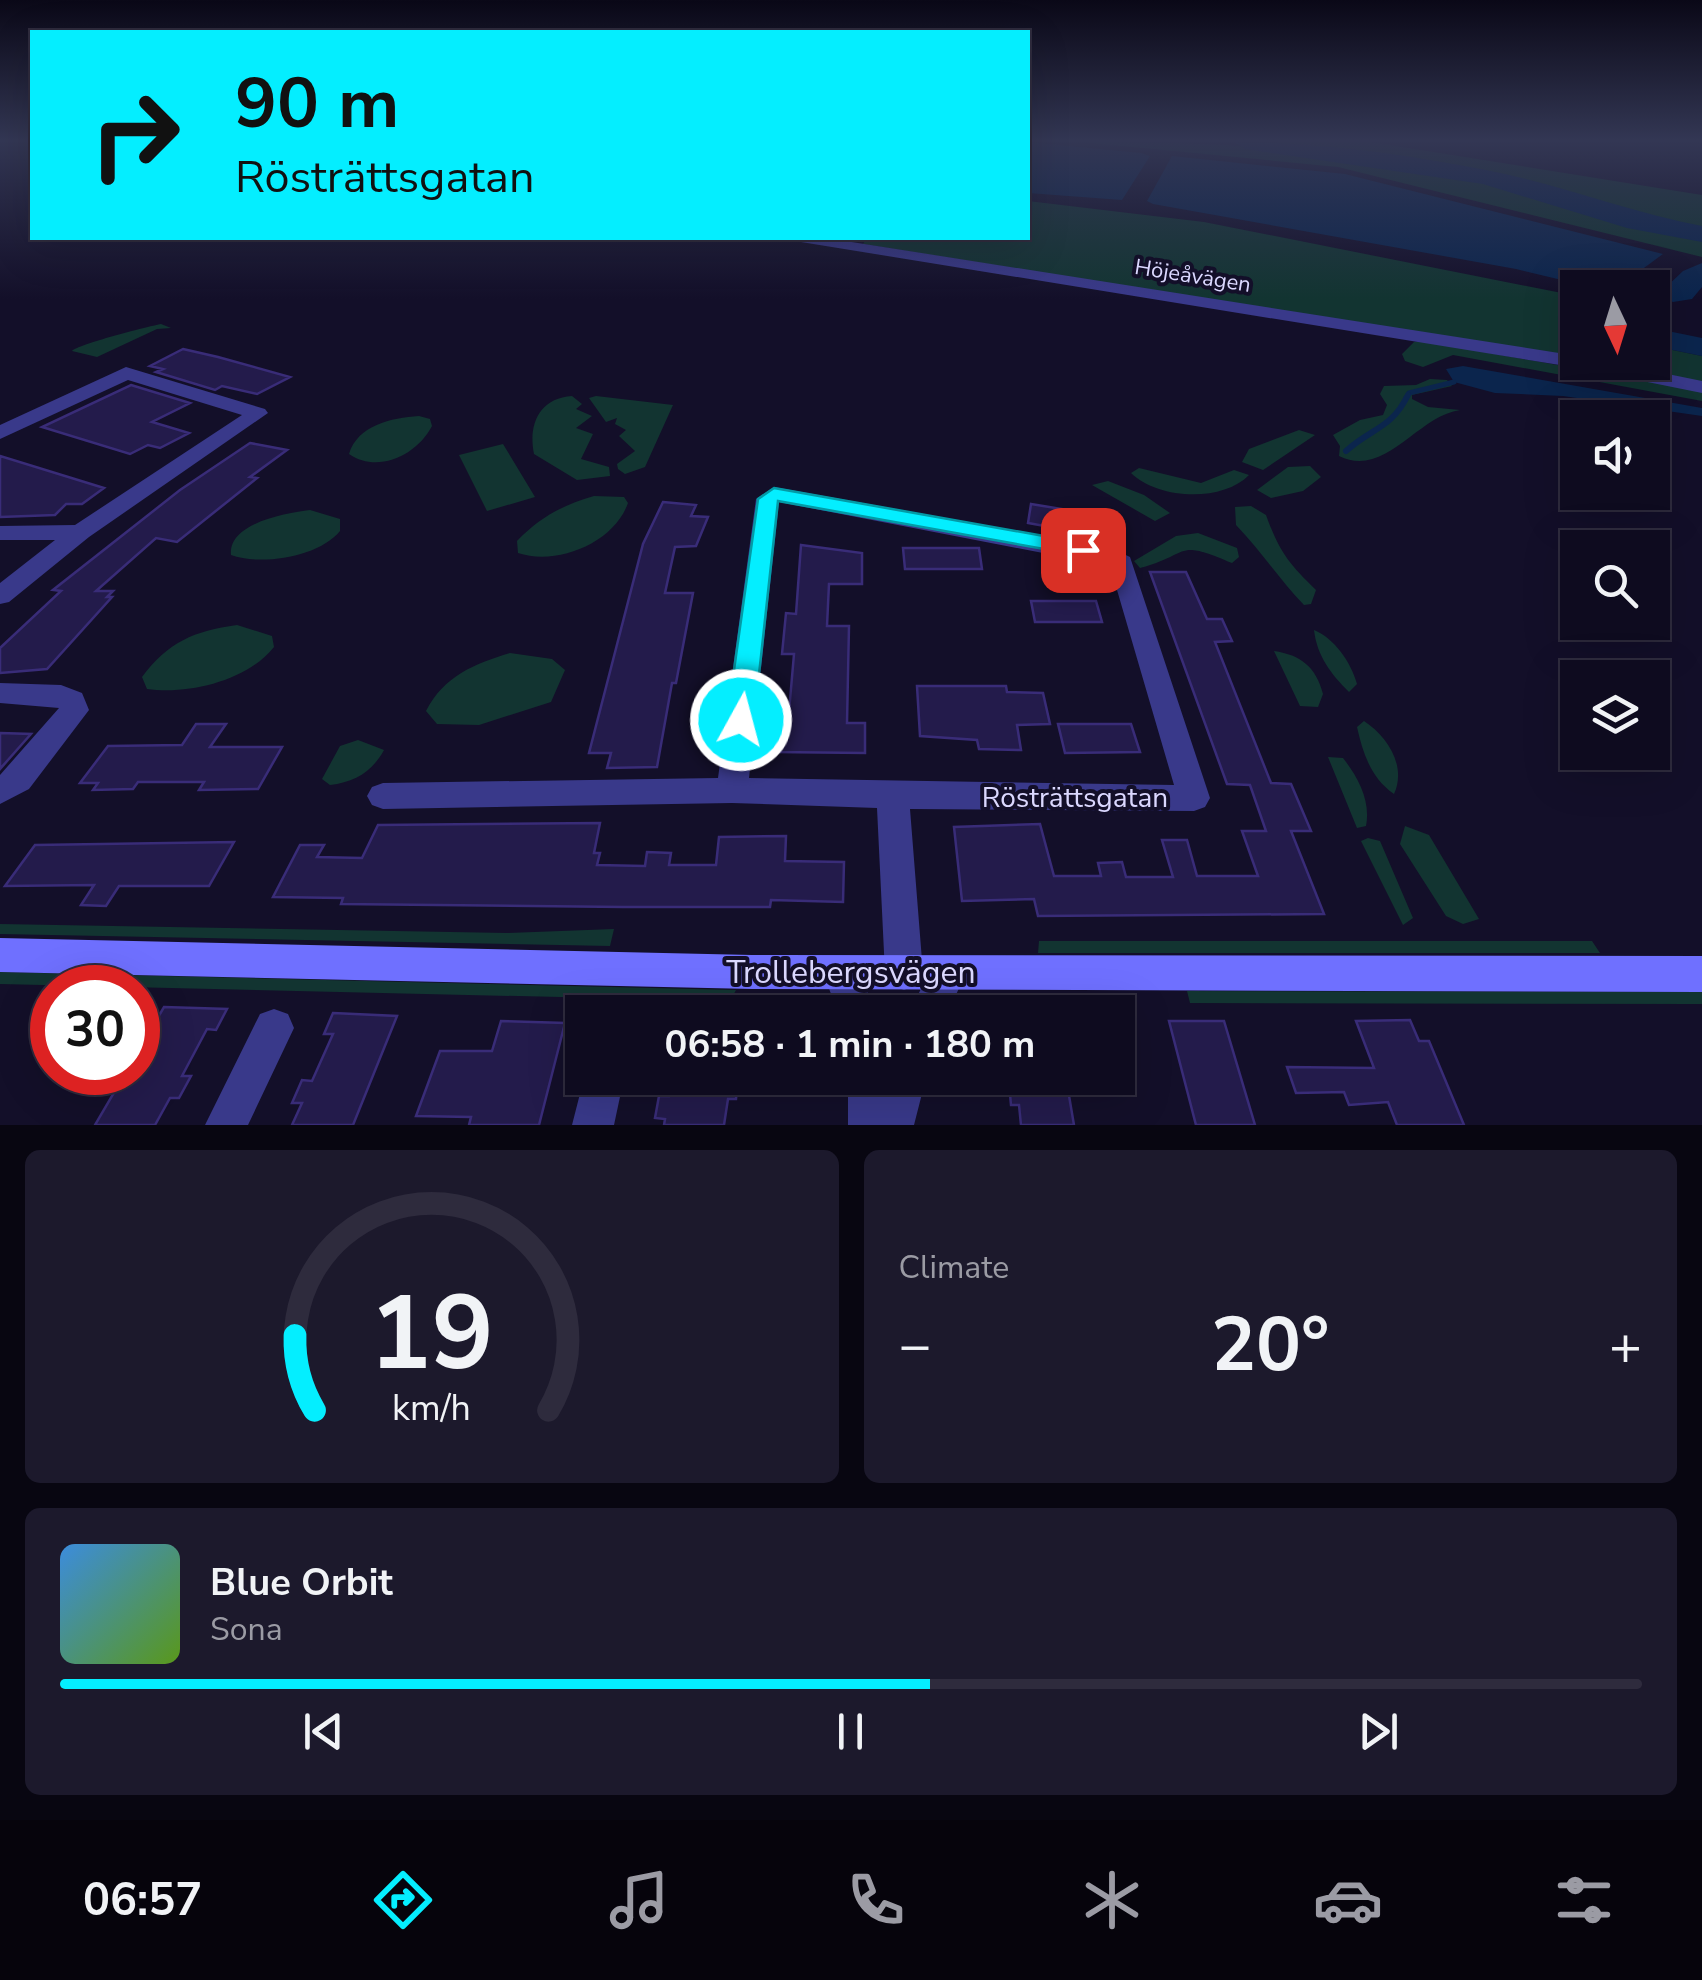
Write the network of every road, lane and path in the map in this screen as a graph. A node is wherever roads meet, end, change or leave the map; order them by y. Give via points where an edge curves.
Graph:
1 (814, 240) edge
2 (1560, 359) edge
3 (1667, 380) edge
4 (1702, 387) edge
5 (0, 434) edge
6 (80, 532) junction
7 (0, 533) edge
8 (0, 596) edge
9 (0, 693) edge
10 (732, 790) junction
11 (0, 791) edge
12 (384, 796) dead end
13 (894, 796) junction
14 (0, 955) edge
15 (842, 973) junction
16 (904, 973) junction
17 (947, 974) junction
18 (1702, 974) edge
19 (850, 995) edge
20 (937, 995) edge
21 (274, 1028) dead end
22 (600, 1095) edge
23 (868, 1095) edge
24 (901, 1095) edge
25 (226, 1125) edge
26 (593, 1125) edge
27 (869, 1125) edge
28 (892, 1125) edge

1 - 2 street, Höjeåvägen
3 - 4 street, Höjeåvägen
5 - 6 street via 126,373 258,414
6 - 7 street
6 - 8 street
9 - 11 street via 61,694 74,710 18,780
10 - 12 street, Rösträttsgatan
10 - 13 street, Rösträttsgatan
10 - 13 street, Rösträttsgatan via 768,499 774,494 1098,552 1121,562 1194,798
13 - 16 street
14 - 15 street, Trollebergsvägen
15 - 16 street, Trollebergsvägen
15 - 19 street
16 - 17 street, Trollebergsvägen
17 - 18 street, Trollebergsvägen
17 - 20 street
21 - 25 street
22 - 26 street
23 - 27 street
24 - 28 street

